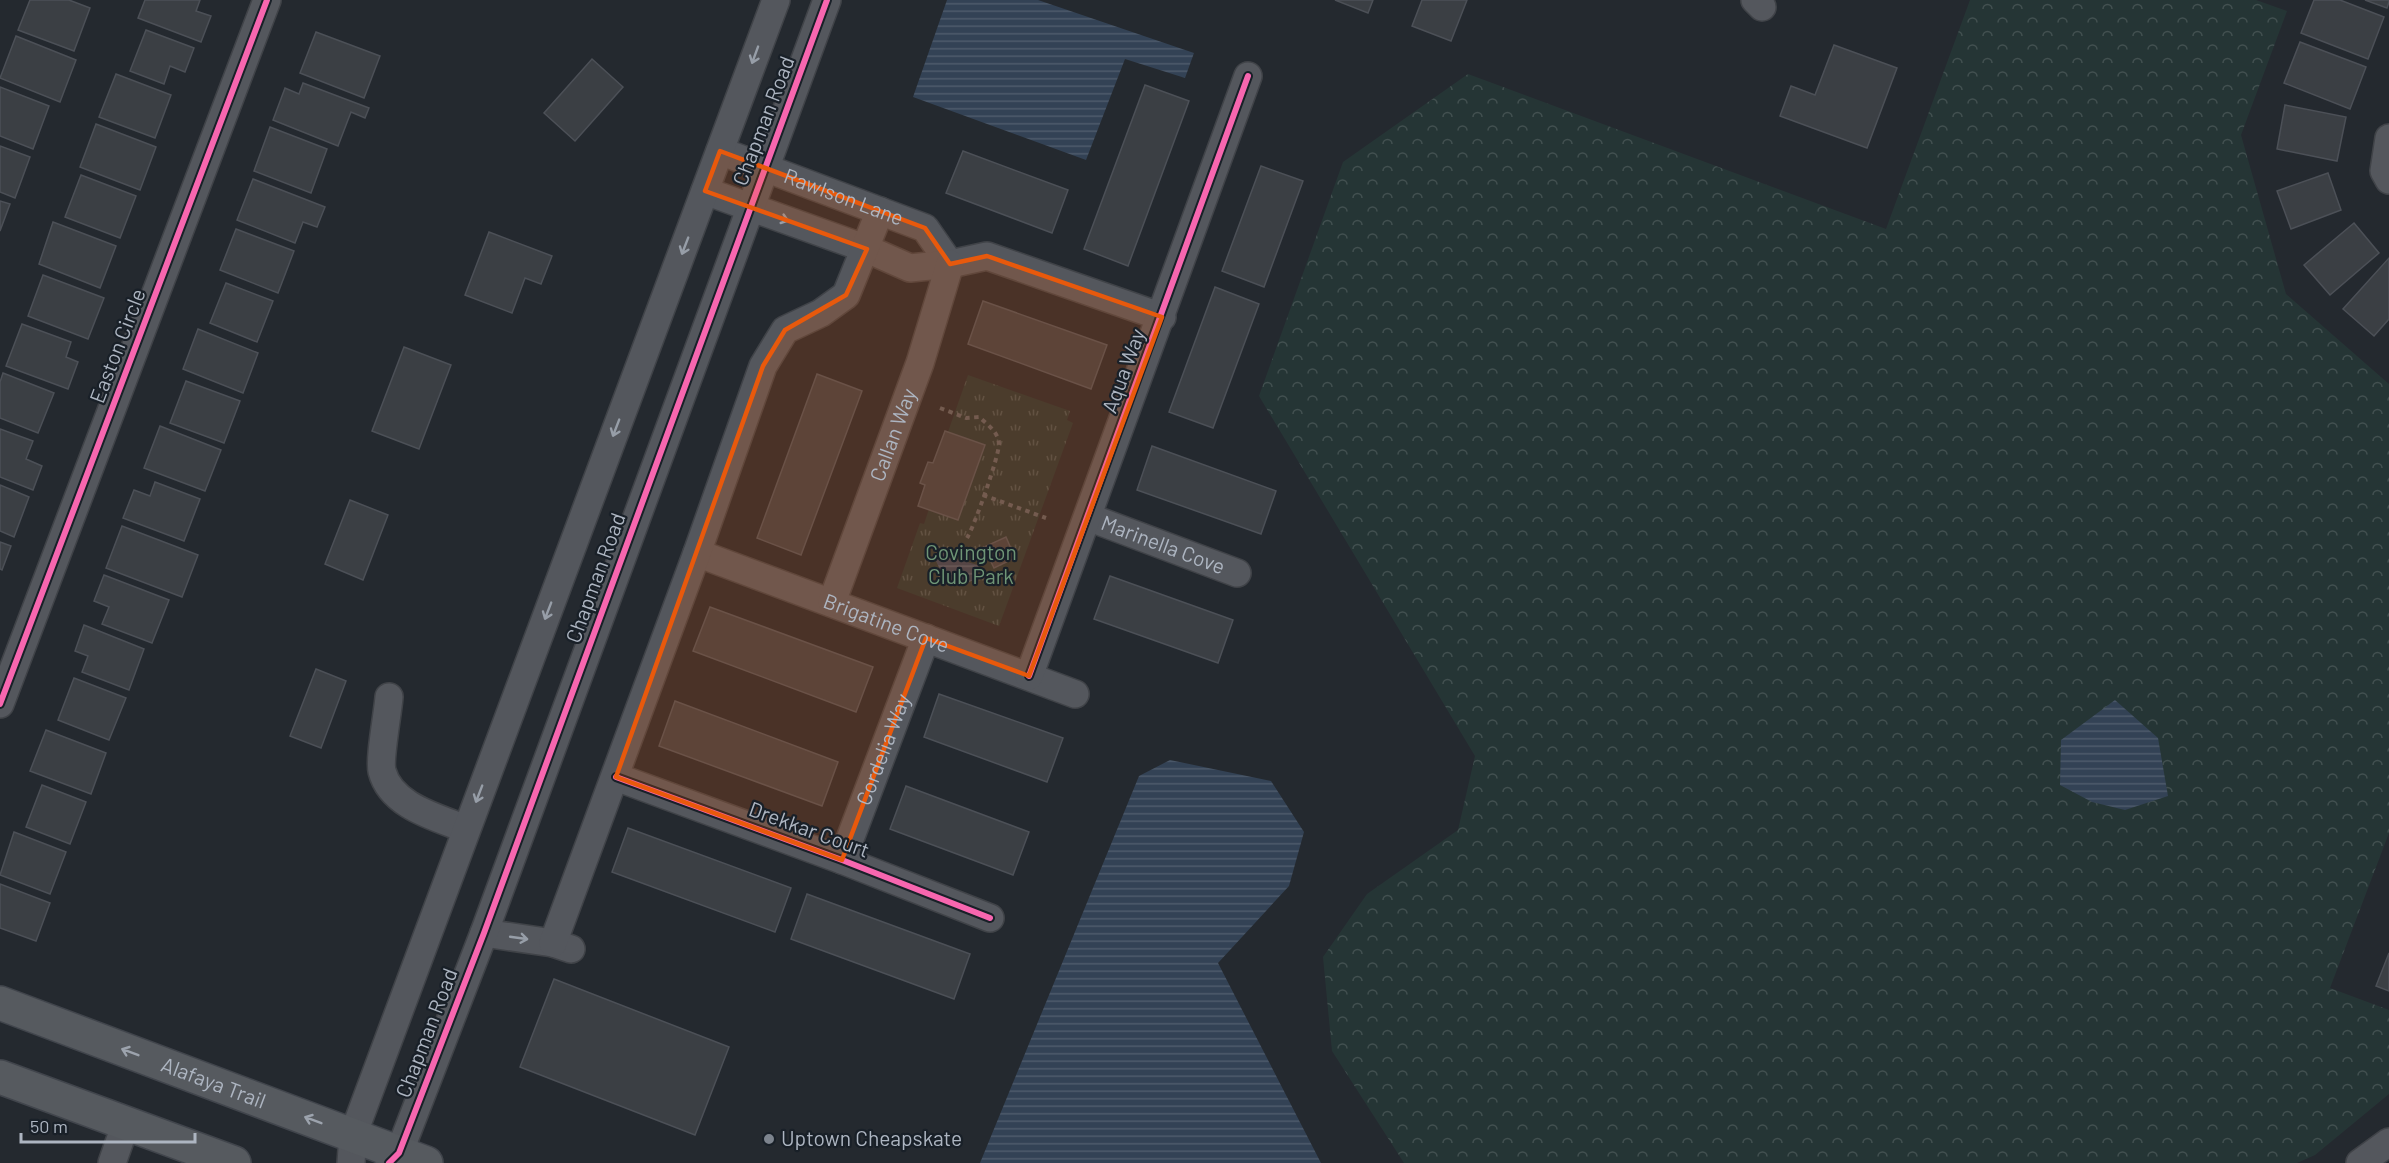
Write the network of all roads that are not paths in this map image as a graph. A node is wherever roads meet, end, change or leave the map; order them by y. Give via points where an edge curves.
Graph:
1 (267, 0) edge
2 (776, 0) edge
3 (827, 0) edge
4 (1248, 76) dead end
5 (2389, 138) edge
6 (720, 151) junction
7 (765, 166) junction
8 (2389, 180) edge
9 (705, 191) junction
10 (749, 207) junction
11 (880, 211) junction
12 (867, 249) junction
13 (950, 264) junction
14 (1162, 317) junction
15 (1088, 517) junction
16 (698, 553) junction
17 (1237, 573) dead end
18 (832, 602) junction
19 (926, 638) junction
20 (1029, 676) junction
21 (1075, 694) dead end
22 (389, 697) dead end
23 (0, 704) edge
24 (616, 777) junction
25 (466, 830) junction
26 (842, 860) junction
27 (990, 918) dead end
28 (484, 933) junction
29 (0, 1003) edge
30 (0, 1077) edge
31 (126, 1123) junction
32 (2389, 1142) edge
33 (352, 1149) edge
34 (405, 1160) edge
35 (112, 1163) edge
36 (234, 1163) edge
37 (2360, 1163) edge

1 - 23 street, Easton Circle
2 -> 6 street, Chapman Road
3 - 7 street, Chapman Road
4 - 14 street, Aqua Way
5 - 8 street via 2384,171
6 - 7 street, Rawlson Lane
6 - 9 street, Chapman Road
7 - 10 street, Chapman Road
7 - 11 street, Rawlson Lane
9 - 10 street, Rawlson Lane
9 -> 25 street, Chapman Road
10 -> 12 street, Rawlson Lane
10 - 28 street, Chapman Road
11 - 12 street
11 - 13 street, Rawlson Lane via 925,228
12 - 13 street, Rawlson Lane via 910,268
12 - 16 street via 846,295 821,313 785,330 763,366
13 - 14 street, Rawlson Lane via 987,256
13 - 18 street, Callan Way via 920,363
14 - 15 street, Aqua Way
15 - 17 street, Marinella Cove
15 - 20 street, Aqua Way
16 - 18 street, Brigatine Cove
16 - 24 street
18 - 19 street, Brigatine Cove
19 - 20 street, Brigatine Cove
19 - 26 street, Cordelia Way
20 - 21 street, Brigatine Cove
22 - 25 street via 381,769 391,791 419,810
24 - 26 street, Drekkar Court
28 -> 24 street via 562,946
25 - 33 street, Chapman Road
26 - 27 street, Drekkar Court
28 - 34 street, Chapman Road
33 -> 29 main road, Alafaya Trail
30 - 31 main road
31 - 35 street
31 - 36 main road
32 - 37 street
33 - 34 main road, Alafaya Trail

